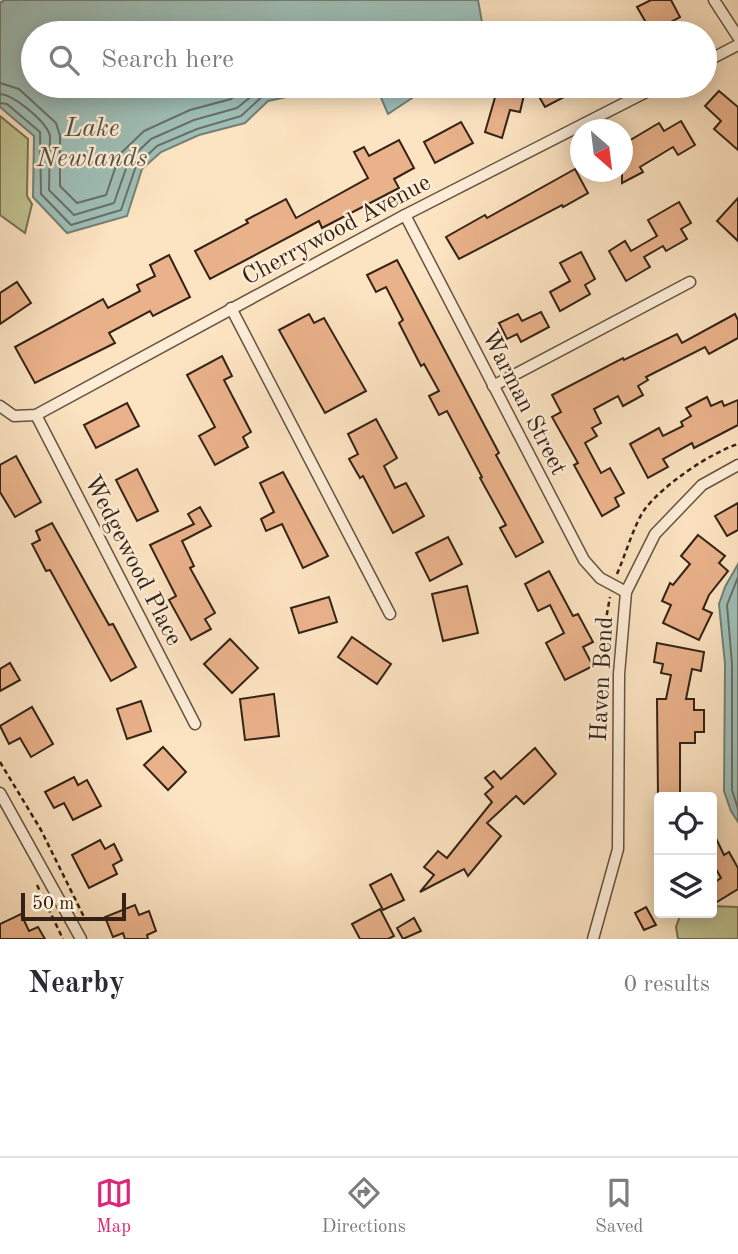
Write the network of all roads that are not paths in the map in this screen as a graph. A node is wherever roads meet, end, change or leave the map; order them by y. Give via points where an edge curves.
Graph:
1 (714, 0) edge
2 (738, 37) edge
3 (738, 45) edge
4 (717, 56) edge
5 (634, 98) edge
6 (405, 215) junction
7 (690, 282) dead end
8 (231, 308) junction
9 (493, 386) junction
10 (0, 406) edge
11 (36, 415) junction
12 (738, 465) edge
13 (626, 592) junction
14 (390, 614) dead end
15 (195, 724) dead end
16 (0, 793) edge
17 (81, 939) edge
18 (593, 939) edge

1 - 2 street
3 - 4 street
5 - 6 street, Cherrywood Avenue
6 - 8 street, Cherrywood Avenue
6 - 9 street, Warman Street
7 - 9 street
8 - 11 street, Cherrywood Avenue
8 - 14 street
9 - 13 street, Warman Street via 584,560 600,578
10 - 11 street via 14,416
11 - 15 street, Wedgewood Place
12 - 13 street, Haven Bend via 702,485 655,534
13 - 18 street, Haven Bend via 619,674 618,849
16 - 17 street

